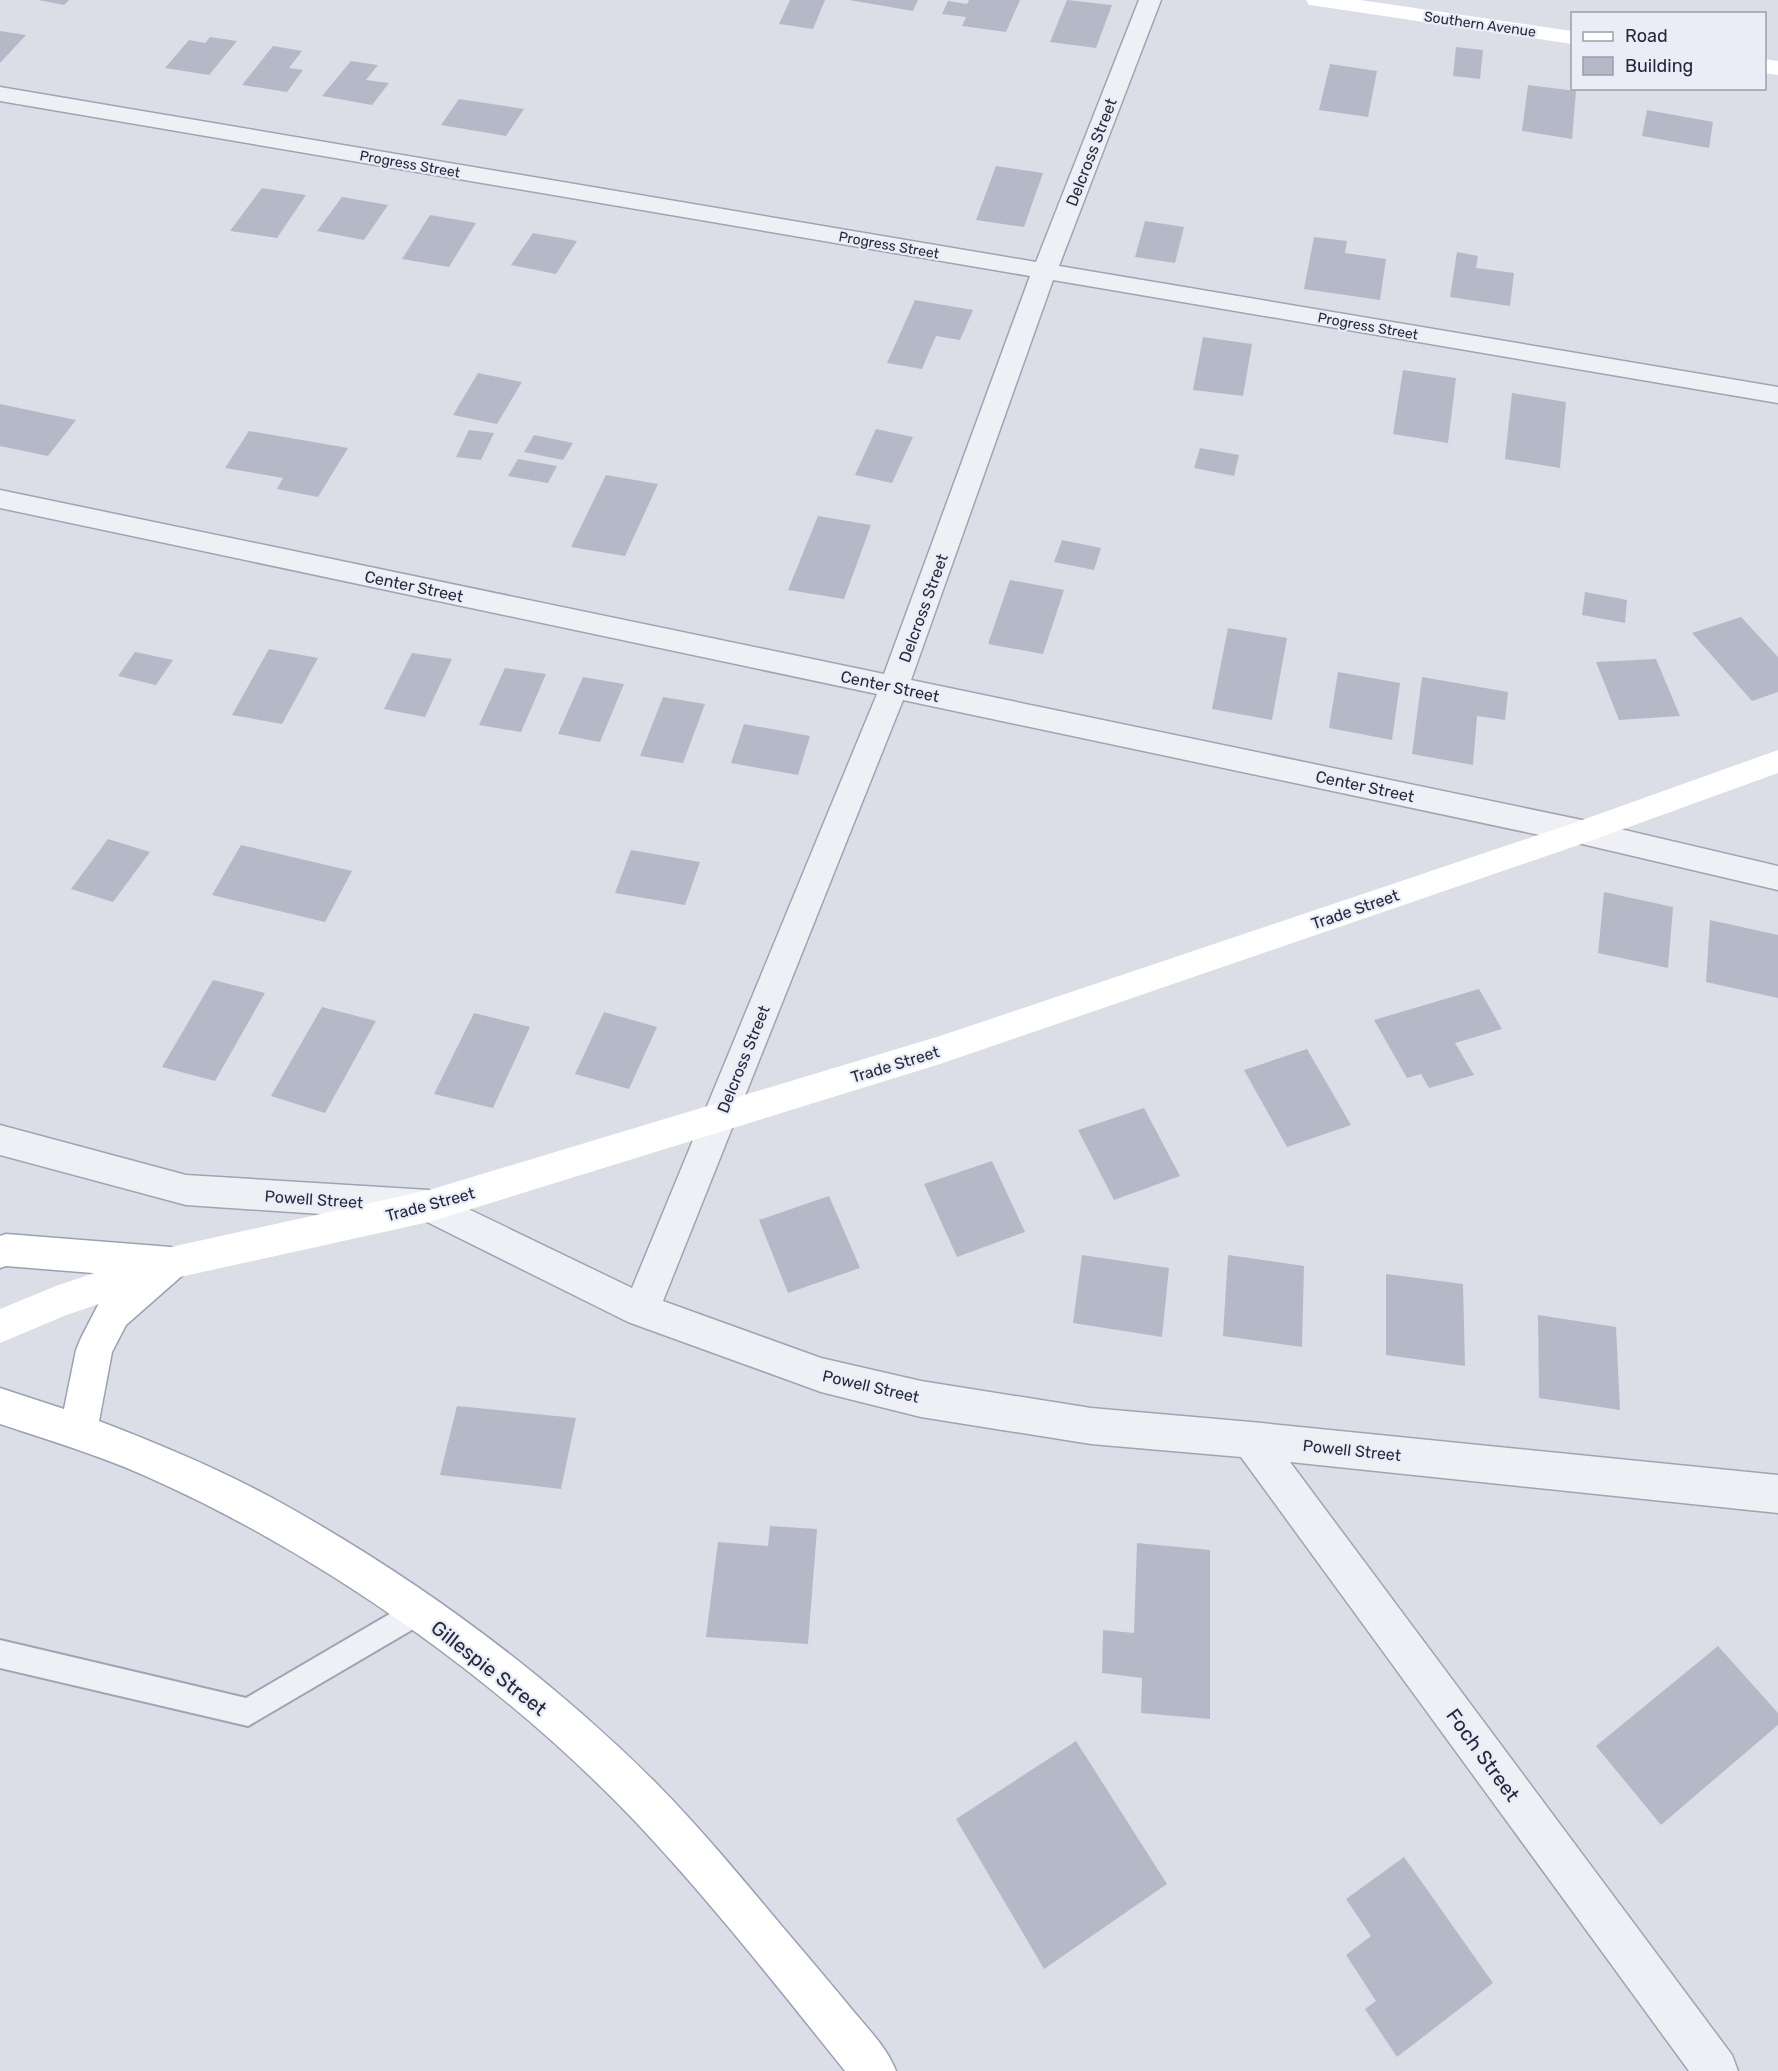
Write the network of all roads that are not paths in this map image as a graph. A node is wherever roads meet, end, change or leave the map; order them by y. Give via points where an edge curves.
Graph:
1 (1150, 0) edge
2 (1317, 0) edge
3 (1571, 38) edge
4 (0, 94) edge
5 (1044, 272) junction
6 (1778, 395) edge
7 (0, 499) edge
8 (894, 687) junction
9 (1778, 761) edge
10 (1582, 832) junction
11 (1778, 878) edge
12 (719, 1117) junction
13 (0, 1140) edge
14 (429, 1206) junction
15 (2, 1250) edge
16 (171, 1263) junction
17 (641, 1310) junction
18 (0, 1326) edge
19 (0, 1406) edge
20 (78, 1430) junction
21 (1251, 1440) junction
22 (1778, 1494) edge
23 (417, 1611) junction
24 (0, 1654) edge
25 (874, 2071) edge
26 (1716, 2071) edge

1 - 5 street, Delcross Street
2 - 3 street, Southern Avenue
4 - 5 street, Progress Street
5 - 6 street, Progress Street
5 - 8 street, Delcross Street
7 - 8 street, Center Street
8 - 10 street, Center Street
8 - 12 street, Delcross Street
9 - 10 street, Trade Street
10 - 11 street, Center Street
10 - 12 street, Trade Street via 966,1041
12 - 14 street, Trade Street
12 - 17 street, Delcross Street
13 - 14 street, Powell Street via 186,1190
14 - 16 street, Trade Street
14 - 17 street, Powell Street
15 - 16 street
16 - 18 street, Trade Street via 56,1302
16 - 20 street via 113,1313 94,1350
17 - 21 street, Powell Street via 821,1376 921,1399 1091,1426
19 - 20 street, Gillespie Street
20 - 23 street, Gillespie Street via 177,1469 277,1519
21 - 22 street, Powell Street
21 - 26 street, Foch Street
23 - 24 lane via 248,1712
23 - 25 street, Gillespie Street via 512,1681 638,1794 768,1940

